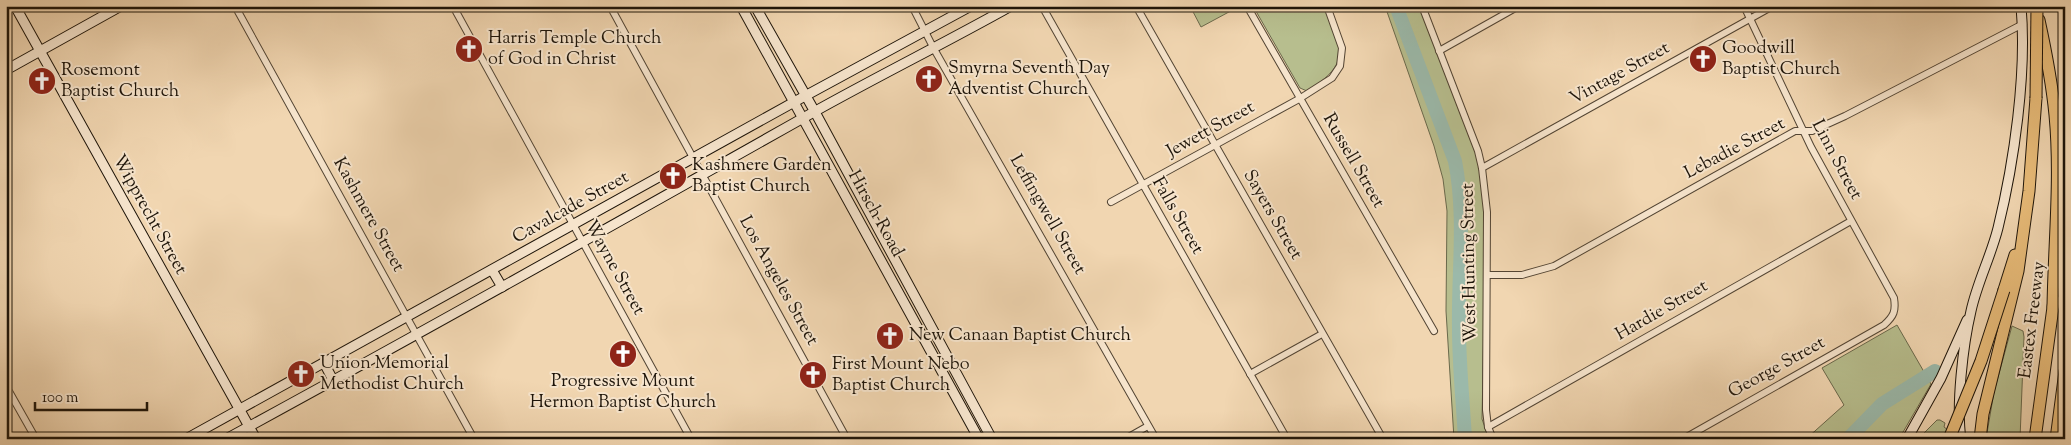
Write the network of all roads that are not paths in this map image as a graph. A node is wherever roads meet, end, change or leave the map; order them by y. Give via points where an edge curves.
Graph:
1 (15, 6) edge
2 (121, 6) edge
3 (235, 6) edge
4 (453, 6) edge
5 (610, 6) edge
6 (741, 6) edge
7 (755, 6) edge
8 (912, 6) edge
9 (971, 6) edge
10 (1010, 6) edge
11 (1042, 6) edge
12 (1136, 6) edge
13 (1247, 6) edge
14 (1327, 6) edge
15 (1422, 6) edge
16 (1519, 6) edge
17 (1744, 6) edge
18 (1773, 6) edge
19 (2021, 6) edge
20 (2037, 6) edge
21 (1751, 19) junction
22 (2023, 24) junction
23 (927, 31) junction
24 (934, 49) junction
25 (40, 51) junction
26 (1439, 51) junction
27 (6, 70) edge
28 (806, 96) junction
29 (1299, 98) junction
30 (795, 102) junction
31 (815, 112) junction
32 (804, 118) junction
33 (1803, 131) junction
34 (1215, 145) junction
35 (695, 158) junction
36 (1482, 168) junction
37 (704, 175) junction
38 (1142, 186) junction
39 (1112, 202) dead end
40 (2065, 207) edge
41 (1851, 221) junction
42 (574, 224) junction
43 (583, 241) junction
44 (492, 270) junction
45 (1487, 275) junction
46 (502, 287) junction
47 (2009, 291) junction
48 (920, 305) junction
49 (2053, 307) junction
50 (909, 310) junction
51 (1971, 310) junction
52 (407, 316) junction
53 (1886, 323) joint
54 (1434, 331) dead end
55 (1322, 334) junction
56 (417, 335) junction
57 (324, 363) junction
58 (2065, 371) edge
59 (1250, 374) junction
60 (333, 380) junction
61 (6, 386) edge
62 (239, 409) junction
63 (249, 426) junction
64 (1148, 426) junction
65 (1488, 427) junction
66 (36, 439) edge
67 (186, 439) edge
68 (226, 439) edge
69 (256, 439) edge
70 (474, 439) edge
71 (691, 439) edge
72 (848, 439) edge
73 (979, 439) edge
74 (992, 439) edge
75 (1125, 439) edge
76 (1156, 439) edge
77 (1287, 439) edge
78 (1383, 439) edge
79 (1494, 439) edge
80 (1683, 439) edge
81 (1907, 439) edge
82 (1949, 439) edge
83 (1961, 439) edge
84 (1980, 439) edge
85 (2035, 439) edge
86 (2056, 439) edge

1 - 25 main road, Wipprecht Street
2 - 25 main road
3 - 52 street, Kashmere Street
4 - 42 street, Wayne Street
5 - 35 street, Los Angeles Street
6 - 30 main road, Hirsch Road
7 - 28 main road, Hirsch Road
8 - 23 street, Leffingwell Street
9 - 23 main road, Cavalcade Street
10 - 24 main road, Cavalcade Street
11 - 38 street, Falls Street
12 - 34 street, Sayers Street
13 - 29 street, Russell Street
14 - 29 street, Jewett Street via 1341,42 1340,66 1328,81
15 - 26 street, West Hunting Street
16 - 26 street
17 - 21 street, Linn Street
18 - 21 street, Vintage Street
19 - 22 main road
20 - 47 highway, bridge via 2036,98 2027,207
20 - 49 highway via 2053,94 2056,135
21 - 33 street, Linn Street
21 - 36 street, Vintage Street
22 - 33 street, Lebadie Street via 1844,116 1812,131
22 - 51 main road via 2020,83 2008,177 1994,243
23 - 24 street, Leffingwell Street
23 - 28 main road, Cavalcade Street
24 - 31 main road, Cavalcade Street
24 - 64 street, Leffingwell Street
25 - 27 main road
25 - 62 main road, Wipprecht Street
26 - 36 street, West Hunting Street
28 - 30 main road, Cavalcade Street
28 - 31 main road, Hirsch Road
29 - 34 street, Jewett Street
29 - 54 street, Russell Street
30 - 32 main road, Hirsch Road
30 - 35 main road, Cavalcade Street
31 - 32 main road, Cavalcade Street
31 - 48 main road, Hirsch Road
32 - 37 main road, Cavalcade Street
32 - 50 main road, Hirsch Road
33 - 41 street, Linn Street
33 - 45 street, Lebadie Street via 1795,132 1554,266 1522,275
34 - 38 street, Jewett Street
34 - 55 street, Sayers Street
35 - 37 street, Los Angeles Street
35 - 42 main road, Cavalcade Street
36 - 45 street, West Hunting Street via 1487,212
37 - 43 main road, Cavalcade Street
37 - 72 street, Los Angeles Street
38 - 39 street, Jewett Street
38 - 59 street, Falls Street
40 - 49 highway, Eastex Freeway
41 - 53 street, Linn Street via 1894,298 1896,309
41 - 65 street, Hardie Street
42 - 43 street, Wayne Street
42 - 44 main road, Cavalcade Street
43 - 46 main road, Cavalcade Street
43 - 71 street, Wayne Street
44 - 46 main road
44 - 52 main road, Cavalcade Street
45 - 65 street, West Hunting Street
46 - 56 main road, Cavalcade Street
47 - 82 highway, bridge
47 - 84 highway
48 - 50 main road
48 - 74 main road, Hirsch Road
49 - 85 highway, Eastex Freeway
50 - 73 main road, Hirsch Road
51 - 81 main road via 1941,378
51 - 83 main road via 1962,375
52 - 56 street, Kashmere Street
52 - 57 main road, Cavalcade Street
53 - 80 street, George Street
55 - 59 street
55 - 78 street, Sayers Street
56 - 60 main road, Cavalcade Street
56 - 70 street, Kashmere Street
57 - 60 main road
57 - 62 main road, Cavalcade Street
58 - 86 highway
59 - 77 street, Falls Street
60 - 63 main road, Cavalcade Street
61 - 66 street
62 - 63 main road, Wipprecht Street
62 - 67 main road, Cavalcade Street
63 - 68 main road, Cavalcade Street
63 - 69 main road, Wipprecht Street
64 - 75 street
64 - 76 street, Leffingwell Street
65 - 79 street, West Hunting Street

